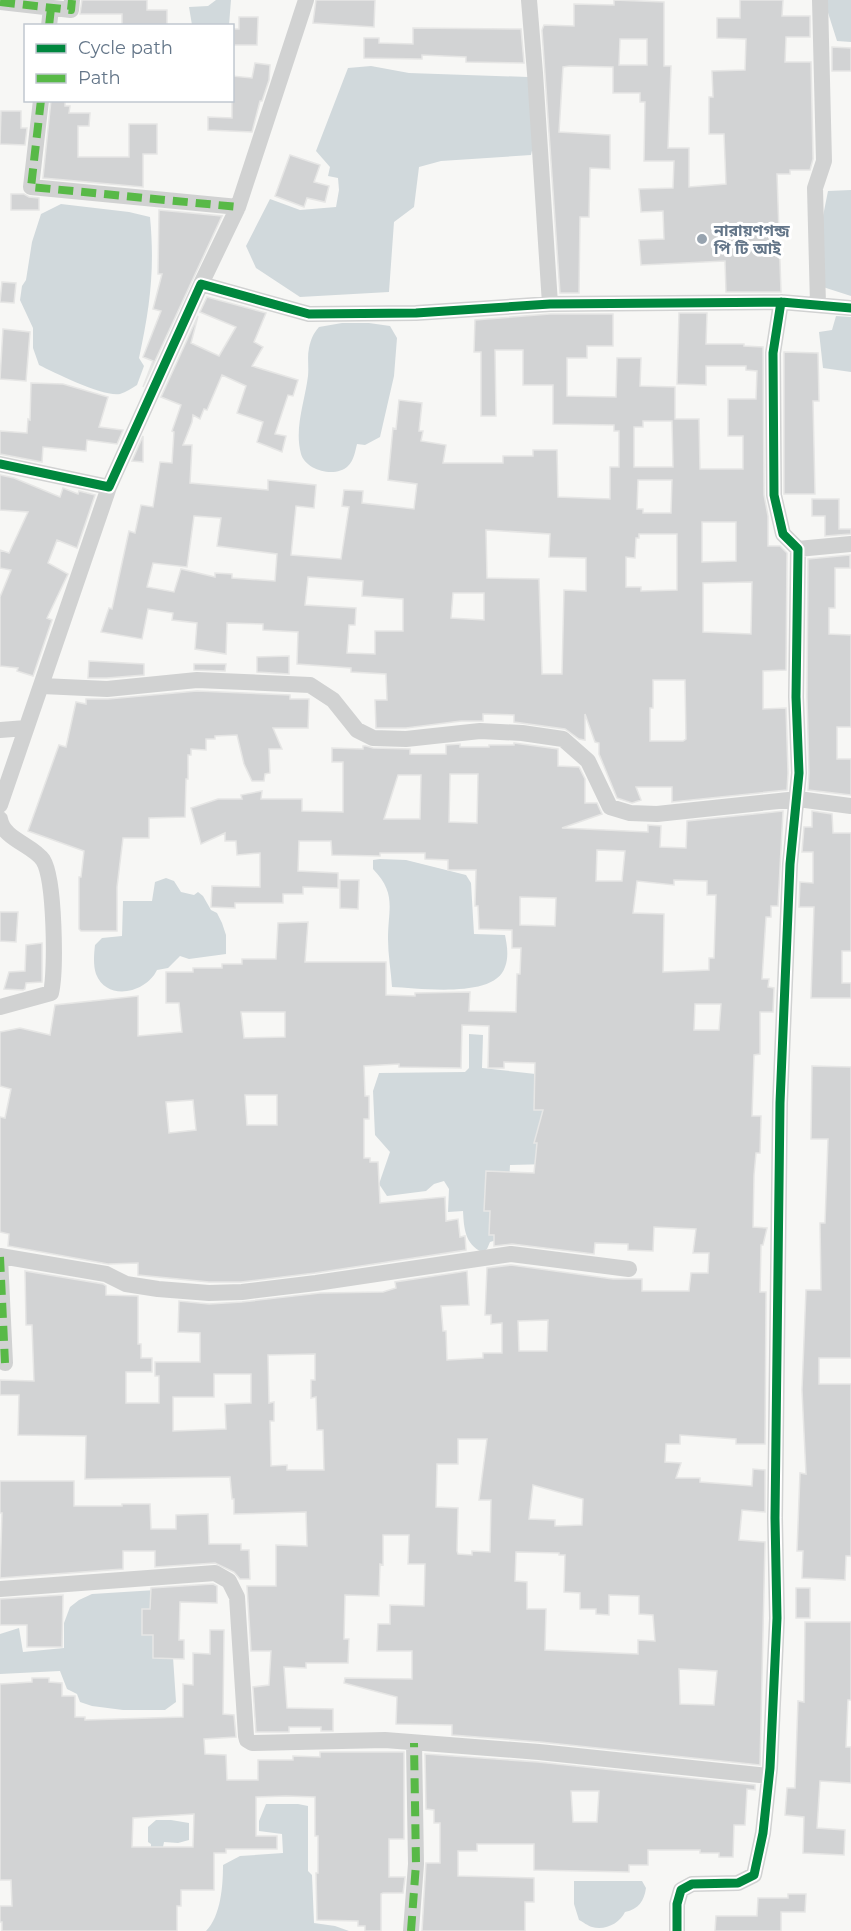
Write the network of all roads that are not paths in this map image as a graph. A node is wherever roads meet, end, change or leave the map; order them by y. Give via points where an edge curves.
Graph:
1 (72, 0) edge
2 (306, 0) edge
3 (529, 0) edge
4 (819, 0) edge
5 (0, 2) edge
6 (51, 8) junction
7 (49, 24) edge
8 (41, 102) edge
9 (238, 207) junction
10 (201, 284) junction
11 (781, 302) junction
12 (550, 304) junction
13 (818, 305) junction
14 (851, 308) edge
15 (0, 464) edge
16 (109, 487) junction
17 (851, 544) edge
18 (798, 549) junction
19 (42, 687) junction
20 (26, 728) junction
21 (0, 730) edge
22 (798, 799) junction
23 (0, 805) edge
24 (851, 806) edge
25 (0, 819) edge
26 (0, 1007) edge
27 (0, 1257) edge
28 (629, 1269) dead end
29 (5, 1363) dead end
30 (0, 1589) edge
31 (414, 1743) junction
32 (768, 1776) junction
33 (411, 1931) edge
34 (677, 1931) edge

1 - 6 street via 71,10
2 - 9 street
3 - 12 street
4 - 13 street via 824,161 815,188
5 - 6 street
6 - 7 street
8 - 9 street via 32,187
9 - 10 street
10 - 12 street via 309,314 416,313
10 - 16 street
11 - 12 street
11 - 13 street
11 - 18 street via 773,353 774,495 783,534
13 - 14 street
15 - 16 street
16 - 19 street
17 - 18 street
18 - 22 street
19 - 20 street
19 - 22 street via 107,689 197,680 310,685 333,700 357,730 373,738 406,739 480,731 563,739 588,761 610,807 630,813 657,814
20 - 21 street
20 - 23 street
22 - 24 street
22 - 32 street via 790,864 782,1020 777,1618
25 - 26 street via 11,835 42,857 48,871 53,912 51,993
27 - 28 street via 106,1274 126,1284 158,1290 209,1293 316,1283 512,1254
27 - 29 street
30 - 31 street via 215,1573 229,1581 237,1597 247,1740
31 - 32 street
31 - 33 street via 416,1864
32 - 34 street via 754,1875 738,1883 692,1884 681,1890

